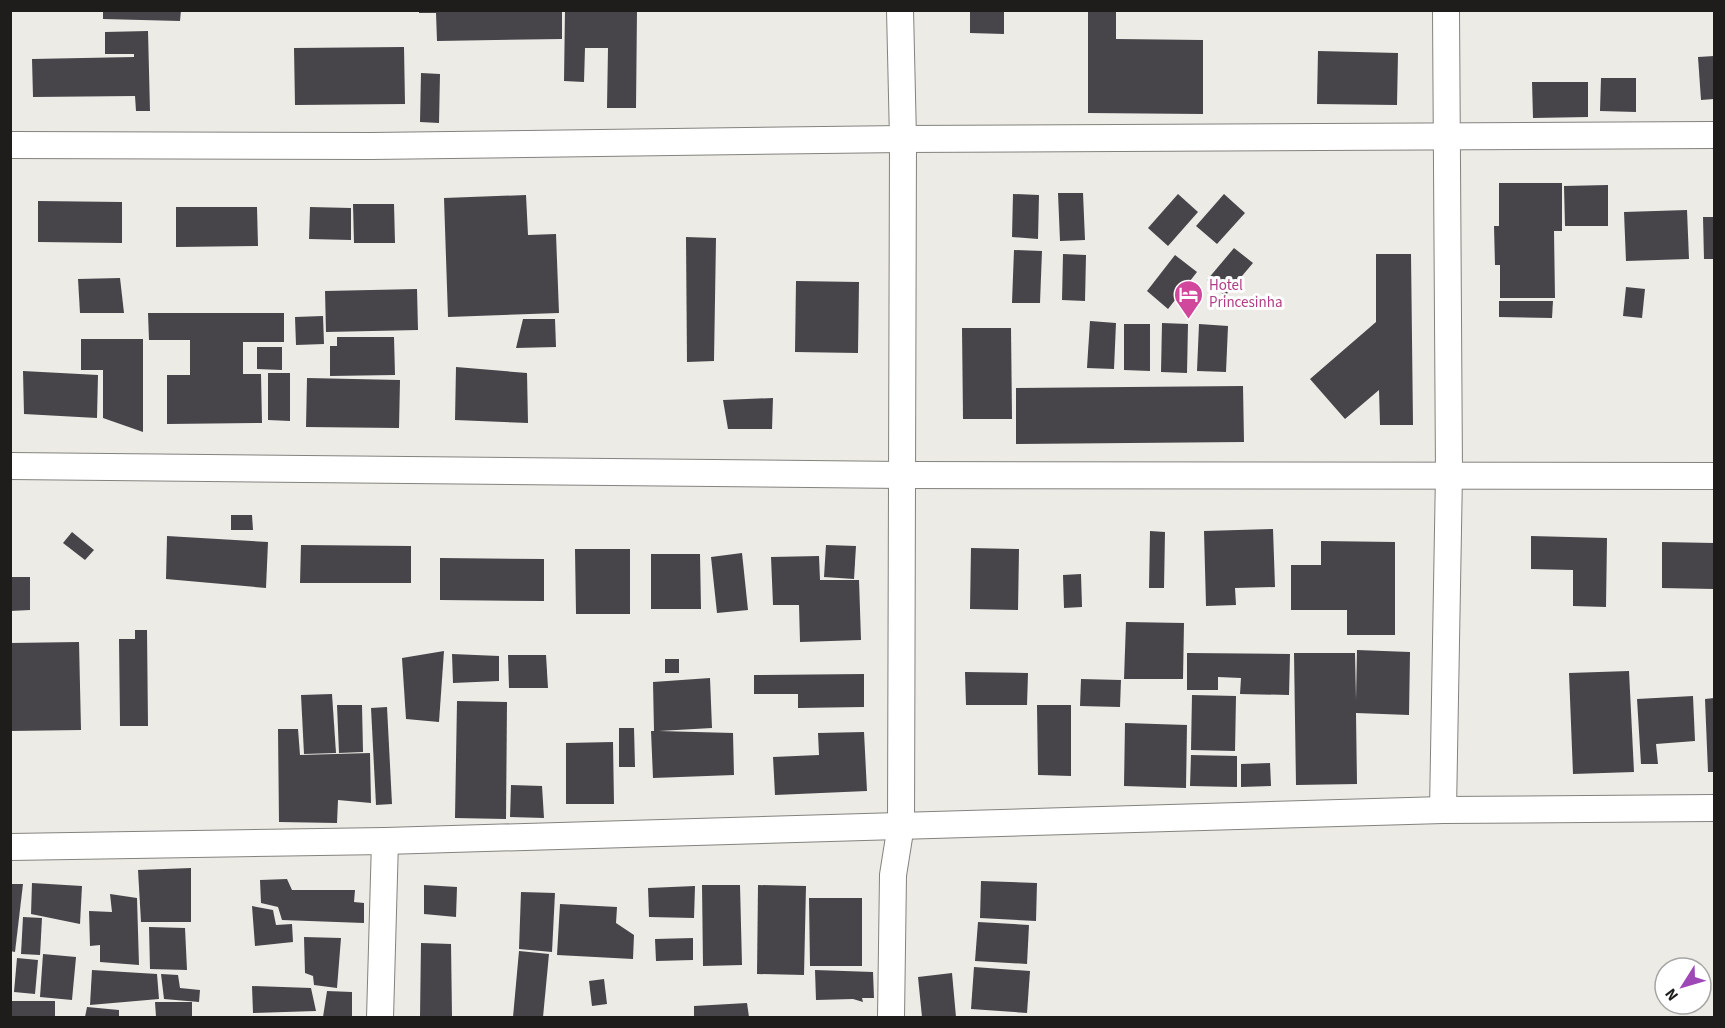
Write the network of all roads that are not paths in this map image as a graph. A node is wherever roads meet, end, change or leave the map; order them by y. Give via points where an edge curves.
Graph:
1 (900, 10) edge
2 (1446, 10) edge
3 (1714, 135) edge
4 (1447, 137) junction
5 (903, 139) junction
6 (10, 145) edge
7 (10, 466) edge
8 (1449, 474) junction
9 (903, 475) junction
10 (1714, 476) edge
11 (1714, 808) edge
12 (1443, 810) junction
13 (901, 825) junction
14 (385, 841) junction
15 (10, 847) edge
16 (380, 1017) edge
17 (891, 1017) edge

1 - 5 street
2 - 4 street
3 - 4 street
4 - 5 street
4 - 8 street
5 - 6 street via 371,146
5 - 9 street
7 - 9 street
8 - 9 street
8 - 10 street
8 - 12 street
9 - 13 street
11 - 12 street
12 - 13 street
13 - 14 street
13 - 17 street via 893,875
14 - 15 street
14 - 16 street

